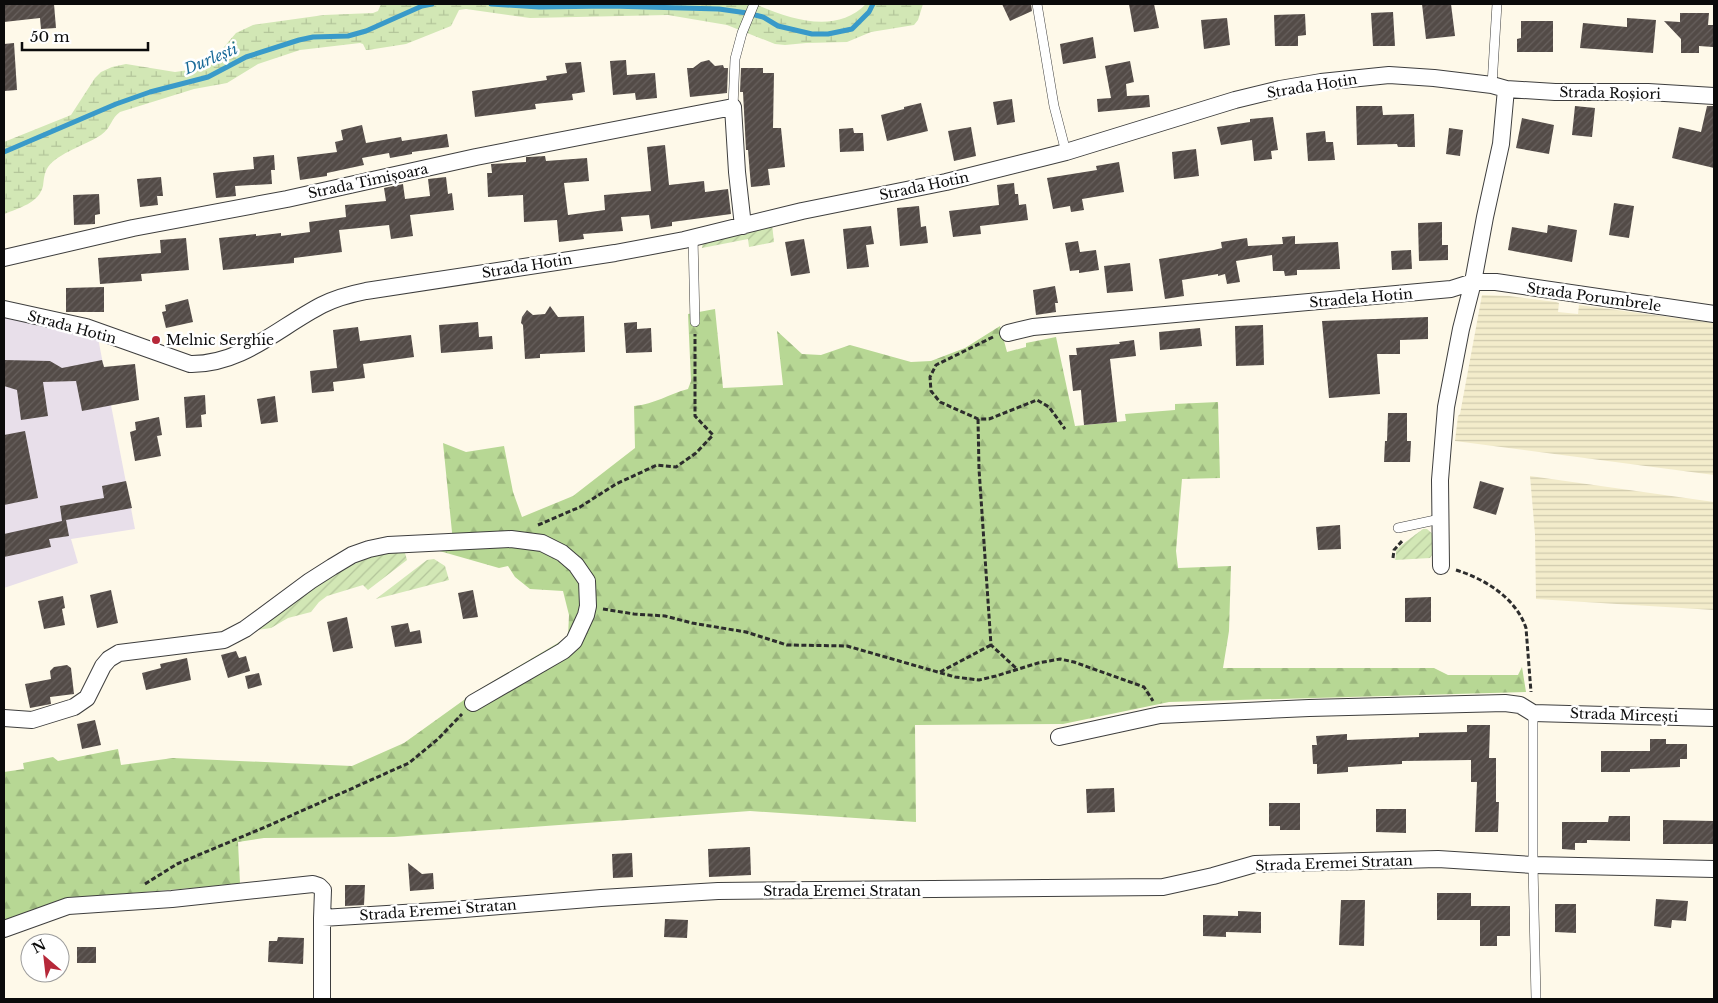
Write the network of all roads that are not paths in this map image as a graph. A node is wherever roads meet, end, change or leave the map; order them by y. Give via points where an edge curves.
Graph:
1 (754, 4) edge
2 (1037, 4) edge
3 (1497, 4) edge
4 (1499, 87) junction
5 (1714, 96) edge
6 (733, 107) junction
7 (1066, 152) junction
8 (743, 226) junction
9 (693, 237) junction
10 (4, 258) edge
11 (1473, 282) junction
12 (4, 309) edge
13 (1714, 314) edge
14 (695, 322) road end
15 (1008, 333) road end
16 (1440, 519) junction
17 (1398, 528) dead end
18 (1441, 566) road end
19 (473, 703) road end
20 (1533, 713) junction
21 (4, 718) edge
22 (1714, 718) edge
23 (1059, 737) dead end
24 (1532, 865) junction
25 (1714, 869) edge
26 (322, 918) junction
27 (4, 929) edge
28 (322, 999) edge
29 (1536, 999) edge

1 - 6 lane via 735,59
2 - 7 lane via 1054,106
3 - 4 lane
4 - 5 street, Strada Roșiori via 1555,92
4 - 7 street, Strada Hotin via 1389,75 1313,83 1234,100
4 - 11 street via 1501,144
6 - 8 street
6 - 10 street, Strada Timișoara via 133,228
7 - 8 street, Strada Hotin
8 - 9 street, Strada Hotin
9 - 12 street, Strada Hotin via 615,253 345,295 310,312 249,350 205,364 190,364 86,327
9 - 14 lane
11 - 13 street, Strada Porumbrele via 1496,282
11 - 15 street, Stradela Hotin via 1451,289 1033,327
11 - 16 street via 1446,407
16 - 17 lane
16 - 18 street
19 - 21 street via 574,641 588,606 587,581 562,553 542,543 511,539 388,545 369,549 352,555 310,581 236,635 218,641 119,653 103,666 87,698 74,707 32,720
20 - 22 street, Strada Mircești
20 - 23 street via 1520,705 1504,703 1160,715
20 - 24 lane
24 - 25 street, Strada Eremei Stratan
24 - 26 street, Strada Eremei Stratan via 1438,859 1255,864 1163,887 718,891
24 - 29 lane
26 - 27 street via 323,890 313,884 68,906
26 - 28 street

